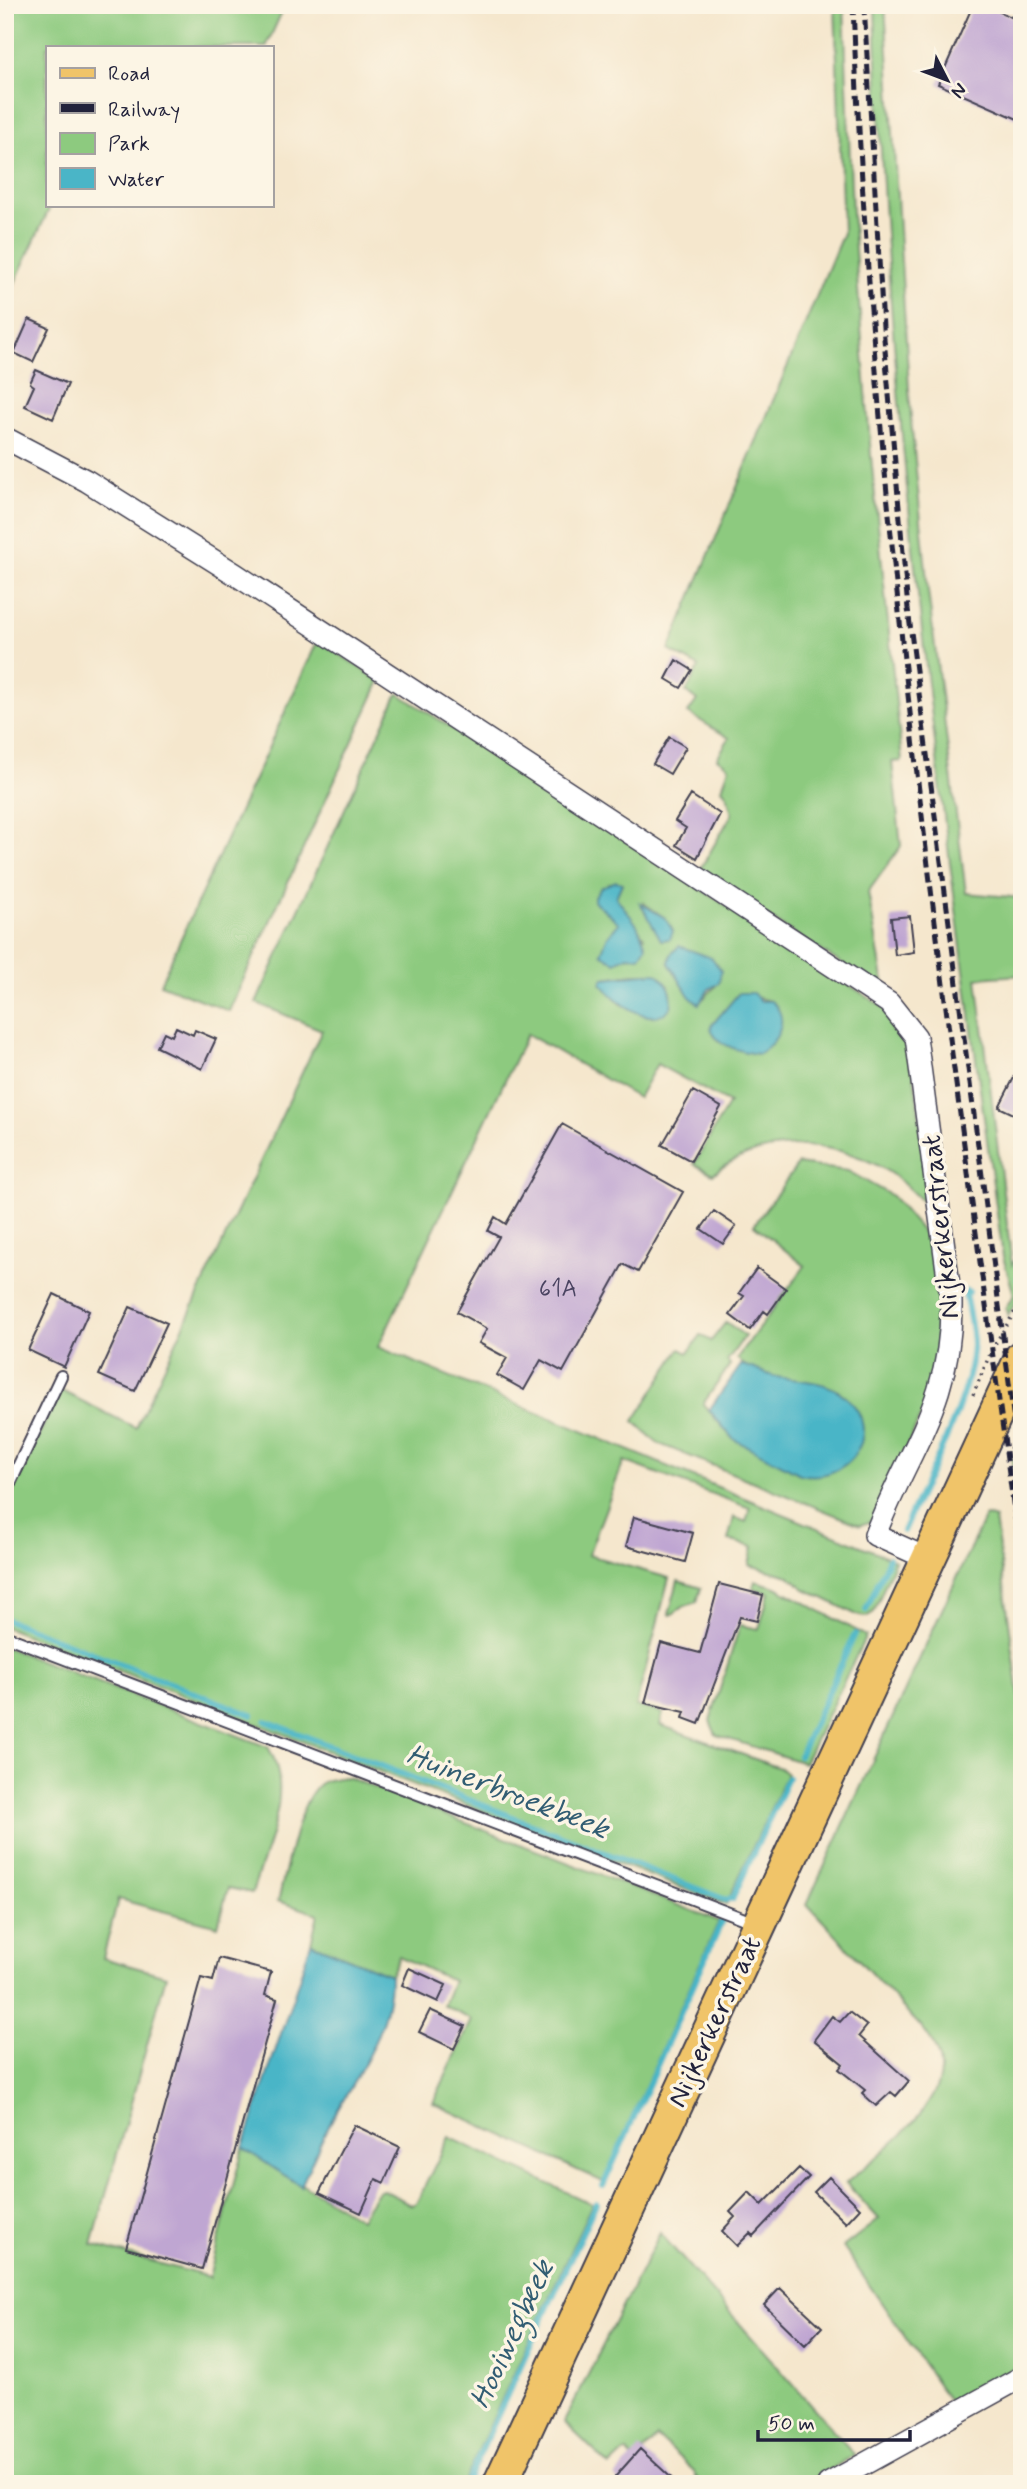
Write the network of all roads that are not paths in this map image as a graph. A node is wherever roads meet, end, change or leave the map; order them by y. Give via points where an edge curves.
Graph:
1 (5, 438) edge
2 (1022, 1357) edge
3 (61, 1376) dead end
4 (5, 1494) edge
5 (926, 1559) junction
6 (5, 1636) edge
7 (758, 1924) junction
8 (1022, 2377) edge
9 (499, 2484) edge
10 (828, 2484) edge

1 - 5 street, Nijkerkerstraat via 87,481 235,574 888,1003 905,1019 916,1037 951,1325 945,1374 934,1407 875,1535
2 - 5 main road, Nijkerkerstraat
3 - 4 lane
5 - 7 main road, Nijkerkerstraat
6 - 7 lane
7 - 9 main road, Nijkerkerstraat
8 - 10 street

